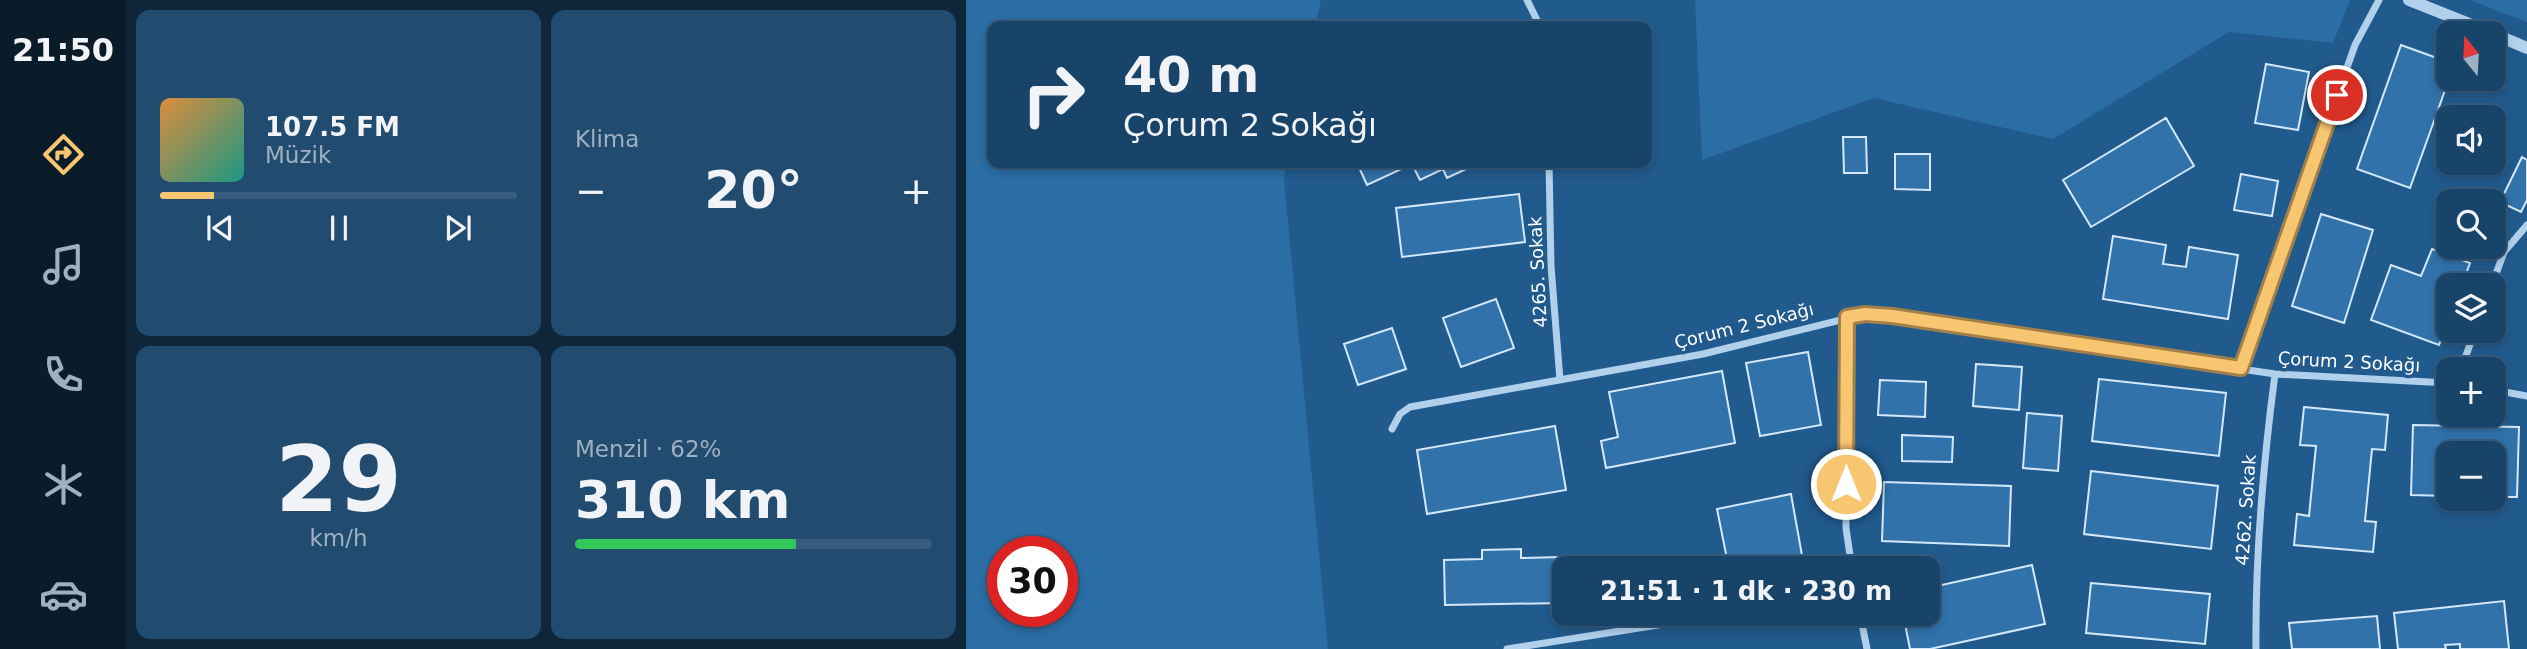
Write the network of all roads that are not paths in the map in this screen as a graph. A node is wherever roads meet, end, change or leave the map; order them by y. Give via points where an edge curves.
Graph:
1 (1527, 0) edge
2 (2379, 0) edge
3 (2409, 0) edge
4 (1538, 21) edge
5 (2461, 21) edge
6 (2506, 39) edge
7 (2527, 48) edge
8 (1549, 168) edge
9 (2527, 225) edge
10 (2496, 273) edge
11 (1847, 317) junction
12 (2241, 368) junction
13 (2275, 374) junction
14 (1560, 380) junction
15 (2436, 382) edge
16 (2506, 392) edge
17 (2527, 396) edge
18 (1392, 429) dead end
19 (1850, 556) edge
20 (1652, 626) edge
21 (1862, 626) edge
22 (1507, 649) edge
23 (1867, 649) edge
24 (2256, 649) edge

1 - 4 street
2 - 12 street via 2355,45
3 - 5 street
6 - 7 street
8 - 14 street, 4265. Sokak
9 - 10 street via 2504,252
11 - 12 street, Çorum 2 Sokağı via 1892,316
11 - 14 street, Çorum 2 Sokağı via 1703,354
11 - 19 street via 1846,528
12 - 13 street, Çorum 2 Sokağı
13 - 15 street, Çorum 2 Sokağı
13 - 24 street, 4262. Sokak via 2263,486
14 - 18 street, Çorum 2 Sokağı via 1410,407
16 - 17 street
20 - 22 street
21 - 23 street

